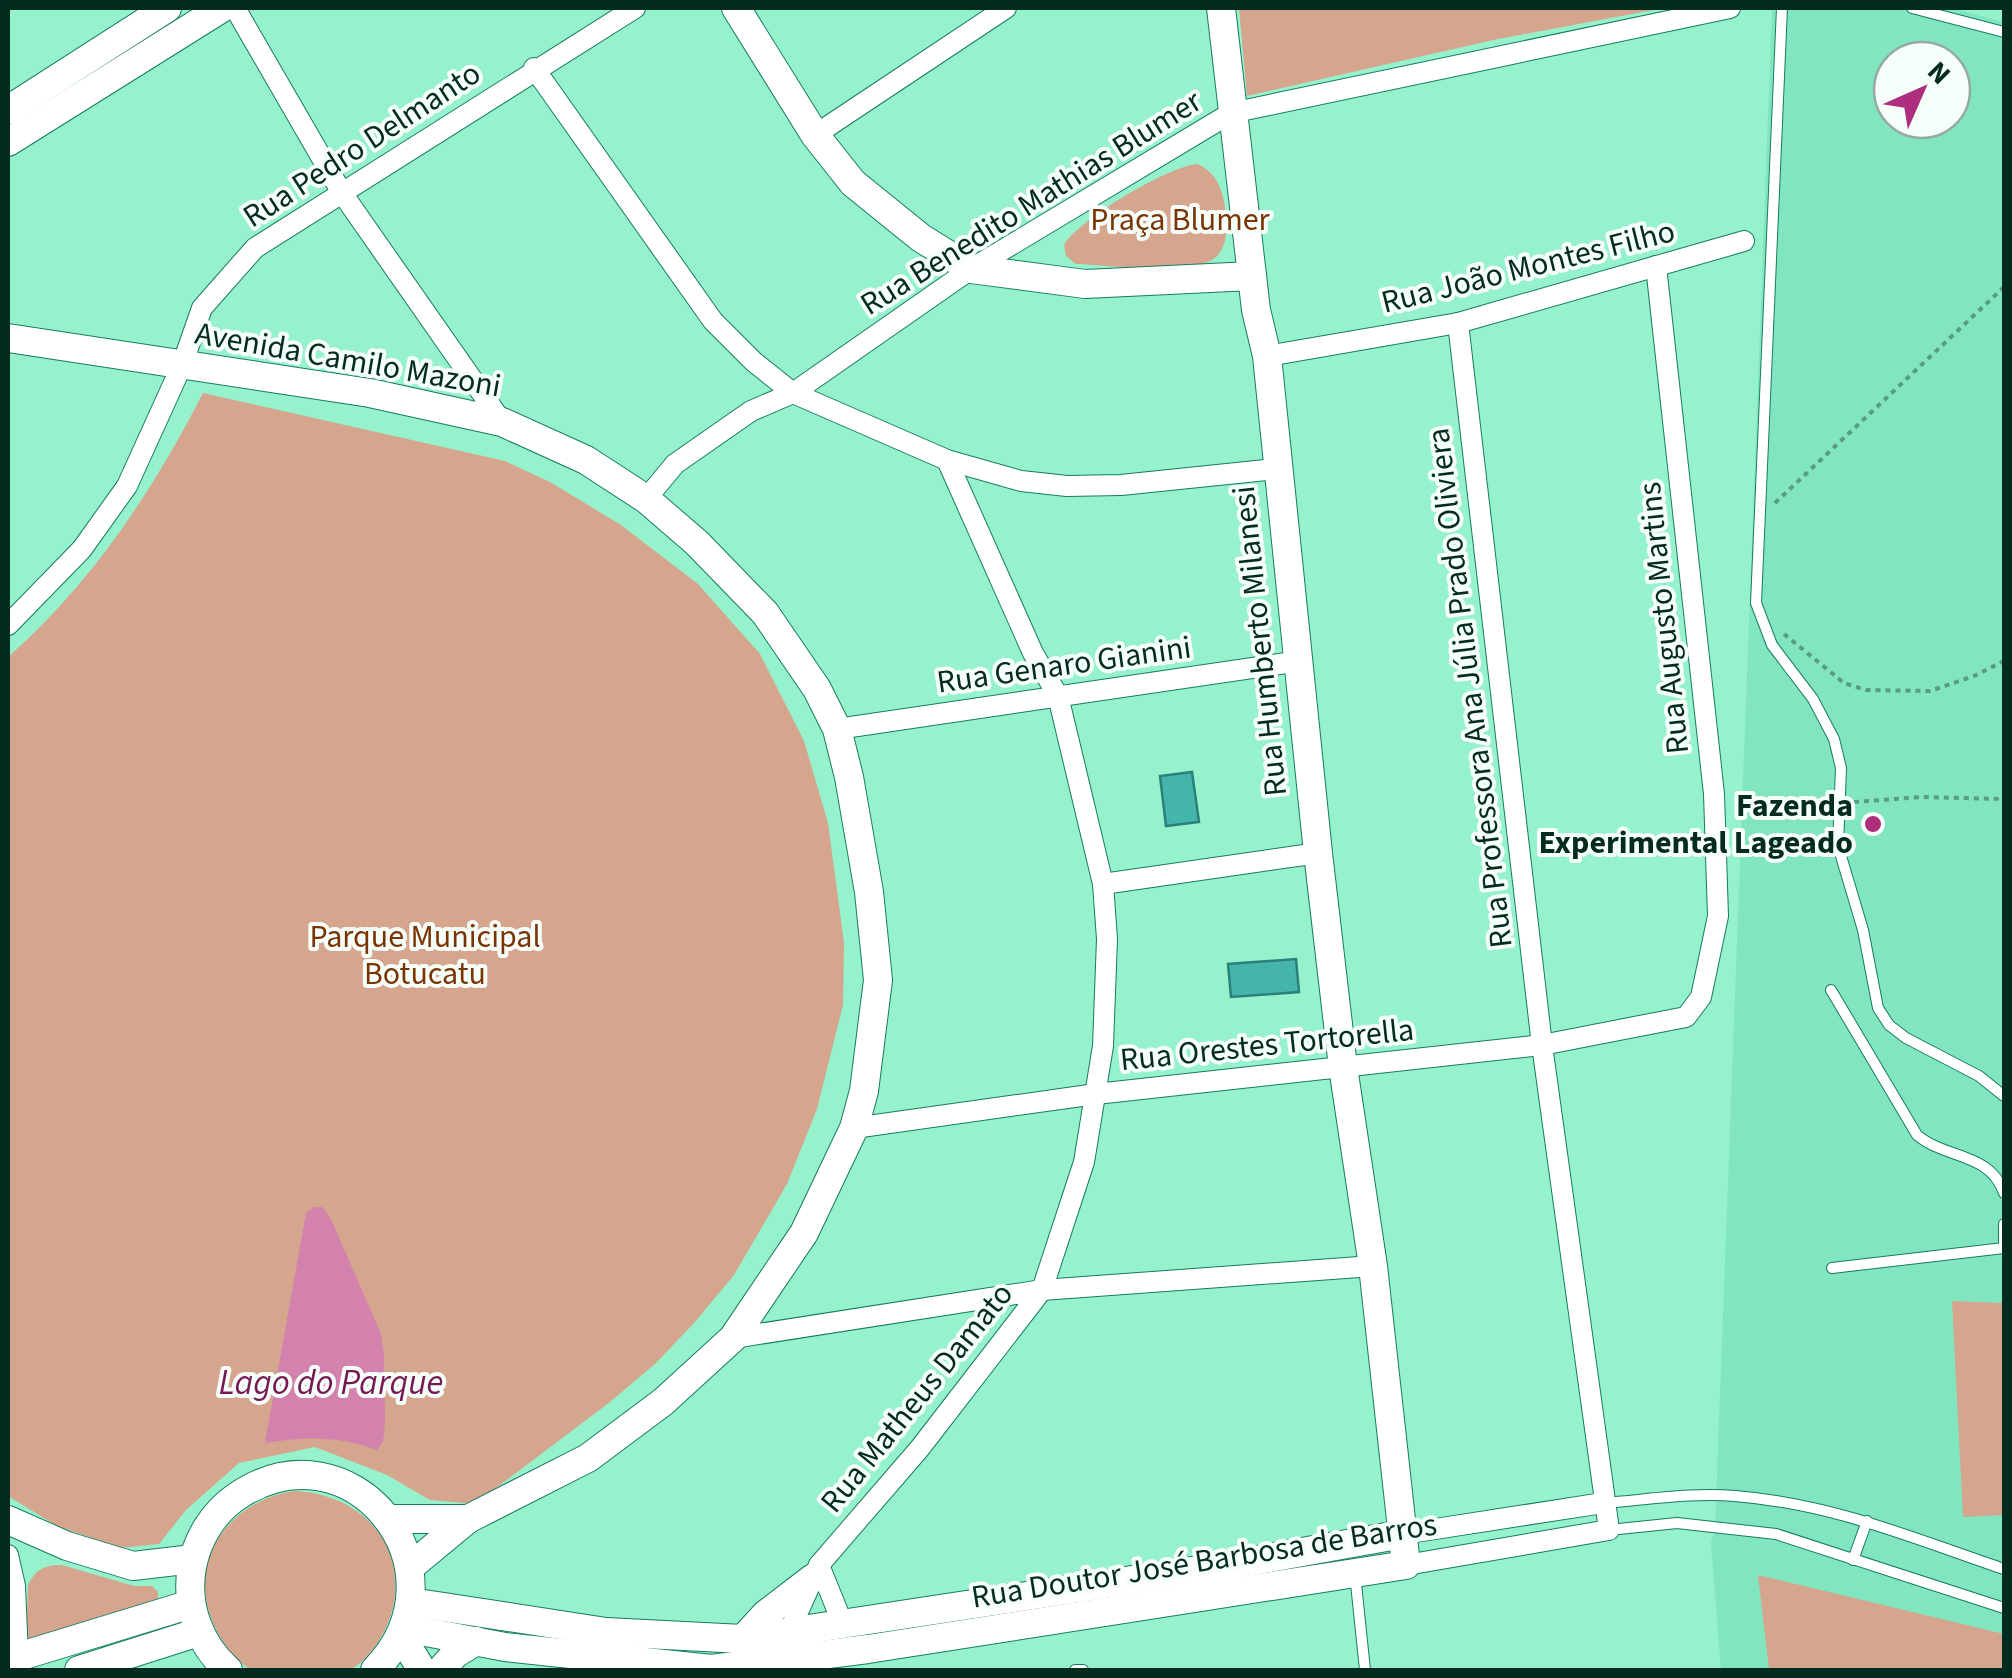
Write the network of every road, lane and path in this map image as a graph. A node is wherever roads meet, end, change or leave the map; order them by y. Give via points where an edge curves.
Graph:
1 (167, 8) edge
2 (222, 8) edge
3 (234, 8) edge
4 (634, 8) edge
5 (736, 8) edge
6 (1006, 8) edge
7 (1221, 8) edge
8 (1730, 8) edge
9 (1782, 8) edge
10 (1912, 8) edge
11 (2004, 32) edge
12 (534, 68) junction
13 (8, 110) edge
14 (1231, 114) junction
15 (815, 134) junction
16 (8, 142) edge
17 (342, 193) junction
18 (1744, 241) dead end
19 (1656, 266) junction
20 (971, 269) junction
21 (1252, 276) junction
22 (2004, 287) edge
23 (1458, 324) junction
24 (8, 338) edge
25 (1267, 356) junction
26 (182, 365) junction
27 (793, 393) junction
28 (502, 422) junction
29 (947, 460) junction
30 (1276, 469) junction
31 (646, 499) junction
32 (1759, 519) junction
33 (1763, 624) junction
34 (8, 625) edge
35 (1300, 660) junction
36 (2004, 661) edge
37 (1058, 696) junction
38 (837, 729) junction
39 (2004, 799) edge
40 (1841, 803) junction
41 (1318, 853) junction
42 (1103, 884) junction
43 (1832, 990) dead end
44 (1686, 1017) joint
45 (1542, 1045) junction
46 (1343, 1067) junction
47 (1096, 1094) junction
48 (2004, 1096) edge
49 (854, 1128) junction
50 (2004, 1193) edge
51 (2004, 1224) edge
52 (2004, 1245) edge
53 (1373, 1266) junction
54 (1832, 1268) dead end
55 (1042, 1290) junction
56 (733, 1338) junction
57 (1603, 1503) junction
58 (389, 1519) junction
59 (468, 1519) junction
60 (8, 1520) edge
61 (1867, 1521) junction
62 (1609, 1530) junction
63 (1403, 1534) junction
64 (8, 1555) edge
65 (193, 1559) junction
66 (1854, 1560) junction
67 (1406, 1564) junction
68 (410, 1567) junction
69 (2004, 1569) edge
70 (816, 1572) junction
71 (1355, 1573) junction
72 (191, 1604) junction
73 (2004, 1608) edge
74 (406, 1622) junction
75 (842, 1622) junction
76 (200, 1632) junction
77 (744, 1639) junction
78 (476, 1641) junction
79 (814, 1654) edge
80 (15, 1662) edge
81 (79, 1670) edge
82 (228, 1670) edge
83 (375, 1670) edge
84 (422, 1670) edge
85 (441, 1670) edge
86 (1075, 1670) edge
87 (1083, 1670) edge
88 (1365, 1670) edge

1 - 13 main road
2 - 16 main road
3 - 17 street
4 - 12 street, Rua Pedro Delmanto
5 - 15 main road
6 - 15 street
7 - 14 main road, Rua Humberto Milanesi
8 - 14 street, Rua Benedito Mathias Blumer
9 - 32 lane
10 - 11 lane
12 - 17 street, Rua Pedro Delmanto
12 - 27 street via 713,321
14 - 20 street, Rua Benedito Mathias Blumer
14 - 21 main road, Rua Humberto Milanesi
15 - 20 main road via 853,183
17 - 26 street, Rua Pedro Delmanto via 255,248 202,308
17 - 28 street
18 - 19 street, Rua João Montes Filho
19 - 23 street, Rua João Montes Filho
19 - 44 street, Rua Augusto Martins via 1714,811 1718,916 1701,996
20 - 21 main road via 1086,284
20 - 27 street, Rua Benedito Mathias Blumer
21 - 25 main road, Rua Humberto Milanesi
22 - 32 path
23 - 25 street, Rua João Montes Filho
23 - 45 street, Rua Professora Ana Júlia Prado Oliviera
24 - 26 main road, Avenida Camilo Mazoni
25 - 30 main road, Rua Humberto Milanesi
26 - 28 main road, Avenida Camilo Mazoni via 370,393
26 - 34 street, Rua Pedro Delmanto via 127,486 82,549
27 - 29 street
27 - 31 street, Rua Benedito Mathias Blumer via 751,410 675,464
28 - 31 main road, Avenida Camilo Mazoni via 586,460
29 - 30 street via 1067,486
29 - 37 street, Rua Matheus Damato
30 - 35 main road, Rua Humberto Milanesi
31 - 38 main road, Avenida Camilo Mazoni via 765,613
32 - 33 lane via 1756,602
33 - 36 path via 1793,638 1844,683 1866,690 1930,691
33 - 40 lane via 1826,719 1841,768
35 - 37 street, Rua Genaro Gianini
35 - 41 main road, Rua Humberto Milanesi
37 - 38 street, Rua Genaro Gianini
37 - 42 street, Rua Matheus Damato
38 - 49 main road, Avenida Camilo Mazoni via 869,892 878,980
39 - 40 path
40 - 48 lane via 1838,846 1858,906 1878,1008 1906,1038
41 - 42 street
41 - 46 main road, Rua Humberto Milanesi
42 - 47 street, Rua Matheus Damato via 1104,1046
43 - 50 lane via 1917,1135 1978,1162 1993,1172
44 - 45 street, Rua Orestes Tortorella
45 - 46 street, Rua Orestes Tortorella
45 - 57 street, Rua Professora Ana Júlia Prado Oliviera
46 - 47 street, Rua Orestes Tortorella
46 - 53 main road, Rua Humberto Milanesi
47 - 49 street, Rua Orestes Tortorella
47 - 55 street, Rua Matheus Damato via 1084,1162
49 - 56 main road, Avenida Camilo Mazoni via 804,1233
51 - 52 lane
52 - 54 lane
53 - 55 street
53 - 63 main road, Rua Humberto Milanesi
55 - 56 street
55 - 70 street, Rua Matheus Damato
56 - 59 main road, Avenida Camilo Mazoni via 588,1458
57 - 61 lane, Rua Doutor José Barbosa de Barros via 1731,1495 1821,1507
57 - 62 street, Rua Professora Ana Júlia Prado Oliviera
57 - 63 street, Rua Doutor José Barbosa de Barros
58 - 59 main road, Avenida Camilo Mazoni
58 - 65 main road via 363,1495 330,1480 278,1478 231,1500 207,1526
58 - 68 main road
59 - 68 main road, Avenida Camilo Mazoni
60 - 65 main road via 133,1566
61 - 66 lane
61 - 69 lane, Rua Doutor José Barbosa de Barros
62 - 66 lane, Rua Doutor José Barbosa de Barros via 1678,1523 1734,1528 1776,1534
62 - 67 street, Rua Doutor José Barbosa de Barros
63 - 67 main road, Rua Humberto Milanesi
63 - 75 main road, Rua Doutor José Barbosa de Barros
64 - 80 street
65 - 72 main road
66 - 73 lane, Rua Doutor José Barbosa de Barros
67 - 71 main road, Rua Doutor José Barbosa de Barros
68 - 74 main road
70 - 75 street
70 - 77 main road
70 - 79 street, Rua Matheus Damato
71 - 79 main road, Rua Doutor José Barbosa de Barros
71 - 88 lane
72 - 76 main road
72 - 80 main road
74 - 77 main road, Rua Doutor José Barbosa de Barros
74 - 78 main road, Rua Doutor José Barbosa de Barros
74 - 83 main road
74 - 84 main road
75 - 79 main road, Rua Doutor José Barbosa de Barros
75 - 79 main road
76 - 81 main road
76 - 82 main road
77 - 79 main road, Rua Doutor José Barbosa de Barros
78 - 79 main road, Rua Doutor José Barbosa de Barros via 710,1669
78 - 85 main road
86 - 87 lane

